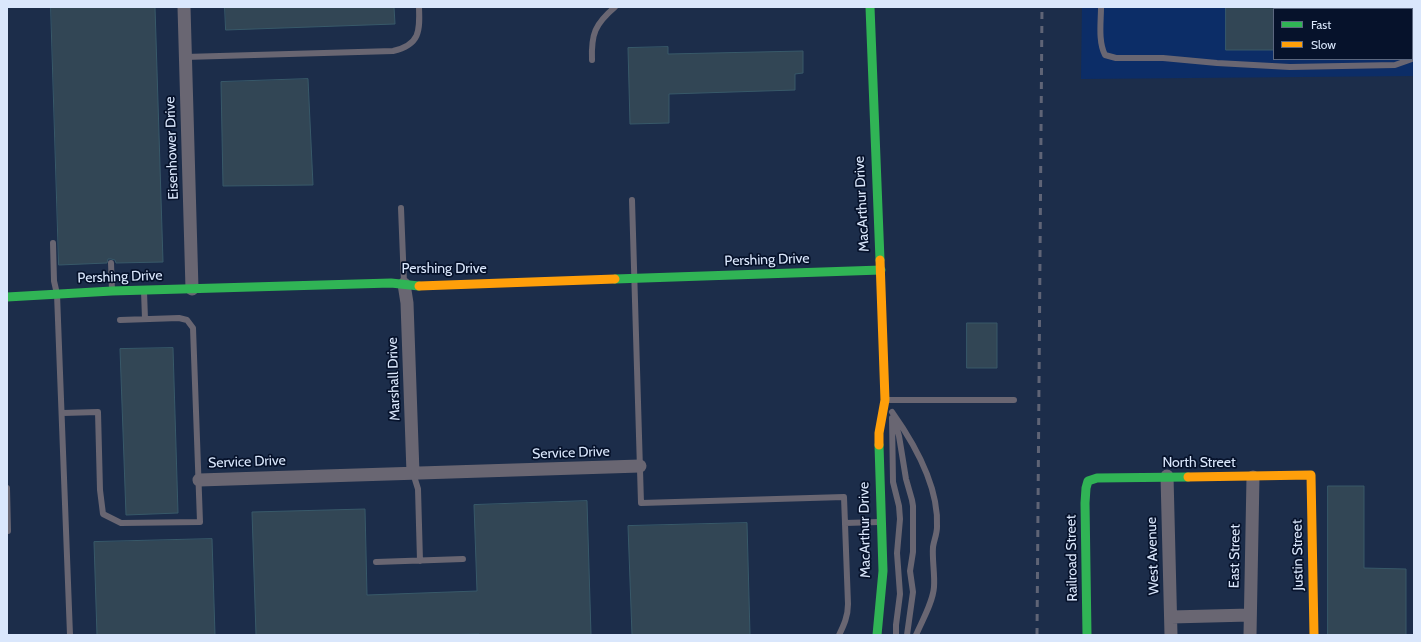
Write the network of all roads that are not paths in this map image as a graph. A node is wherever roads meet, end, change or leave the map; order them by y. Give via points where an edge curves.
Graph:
1 (184, 7) edge
2 (419, 7) edge
3 (615, 7) edge
4 (870, 7) edge
5 (1101, 7) edge
6 (185, 57) junction
7 (592, 60) dead end
8 (1408, 60) edge
9 (632, 200) dead end
10 (402, 208) dead end
11 (53, 243) dead end
12 (111, 263) dead end
13 (881, 270) junction
14 (635, 279) junction
15 (404, 284) junction
16 (192, 289) junction
17 (144, 290) junction
18 (112, 292) junction
19 (57, 294) junction
20 (7, 297) edge
21 (145, 319) junction
22 (120, 320) dead end
23 (885, 400) junction
24 (1014, 400) dead end
25 (892, 412) junction
26 (63, 413) junction
27 (640, 466) junction
28 (413, 474) junction
29 (1311, 475) joint
30 (1167, 476) junction
31 (1253, 477) junction
32 (199, 480) junction
33 (1088, 481) joint
34 (7, 488) edge
35 (882, 522) junction
36 (845, 523) junction
37 (8, 531) dead end
38 (463, 559) dead end
39 (420, 561) junction
40 (376, 562) dead end
41 (1250, 615) junction
42 (1171, 617) junction
43 (70, 635) edge
44 (838, 635) edge
45 (877, 635) edge
46 (896, 635) edge
47 (908, 635) edge
48 (916, 635) edge
49 (1088, 635) edge
50 (1171, 635) edge
51 (1250, 635) edge
52 (1314, 635) edge

1 - 6 street, Eisenhower Drive
2 - 6 lane via 416,36 404,49
3 - 7 lane via 601,22 593,36
4 - 13 street, MacArthur Drive
5 - 8 lane via 1102,48 1105,54 1116,58 1163,58 1290,67 1395,65
6 - 16 street, Eisenhower Drive
9 - 14 lane
10 - 15 lane
11 - 19 lane
12 - 18 lane
13 - 14 street, Pershing Drive
13 - 23 street, MacArthur Drive
14 - 15 street, Pershing Drive via 420,286
14 - 27 lane
15 - 16 street, Pershing Drive
15 - 28 street, Marshall Drive via 407,303
16 - 17 street, Pershing Drive
17 - 18 street, Pershing Drive
17 - 21 lane
18 - 19 street, Pershing Drive
19 - 20 street, Pershing Drive
19 - 26 lane
21 - 22 lane
21 - 32 lane via 183,319 194,328
23 - 24 lane
23 - 25 street, MacArthur Drive
23 - 35 street, MacArthur Drive via 879,433
25 - 46 lane via 893,482 900,519 897,553 900,594
25 - 47 lane via 900,436 913,506 913,552 910,571 913,592
25 - 48 lane via 907,433 920,461 933,491 937,515 933,548 934,588
26 - 32 lane via 98,412 103,514 121,523 200,522
26 - 43 lane
27 - 28 street, Service Drive
27 - 36 lane via 641,503 844,496
28 - 32 street, Service Drive
28 - 39 lane via 418,489
29 - 31 street, North Street
29 - 52 street, Justin Street
30 - 31 street, North Street
30 - 33 street, North Street via 1097,478
30 - 42 street, West Avenue
31 - 41 street, East Street
33 - 49 street, Railroad Street via 1085,503
34 - 37 lane
35 - 36 lane
35 - 45 street, MacArthur Drive via 883,571
36 - 44 lane via 848,613
38 - 39 lane
39 - 40 lane
41 - 42 street
41 - 51 street, East Street
42 - 50 street, West Avenue

